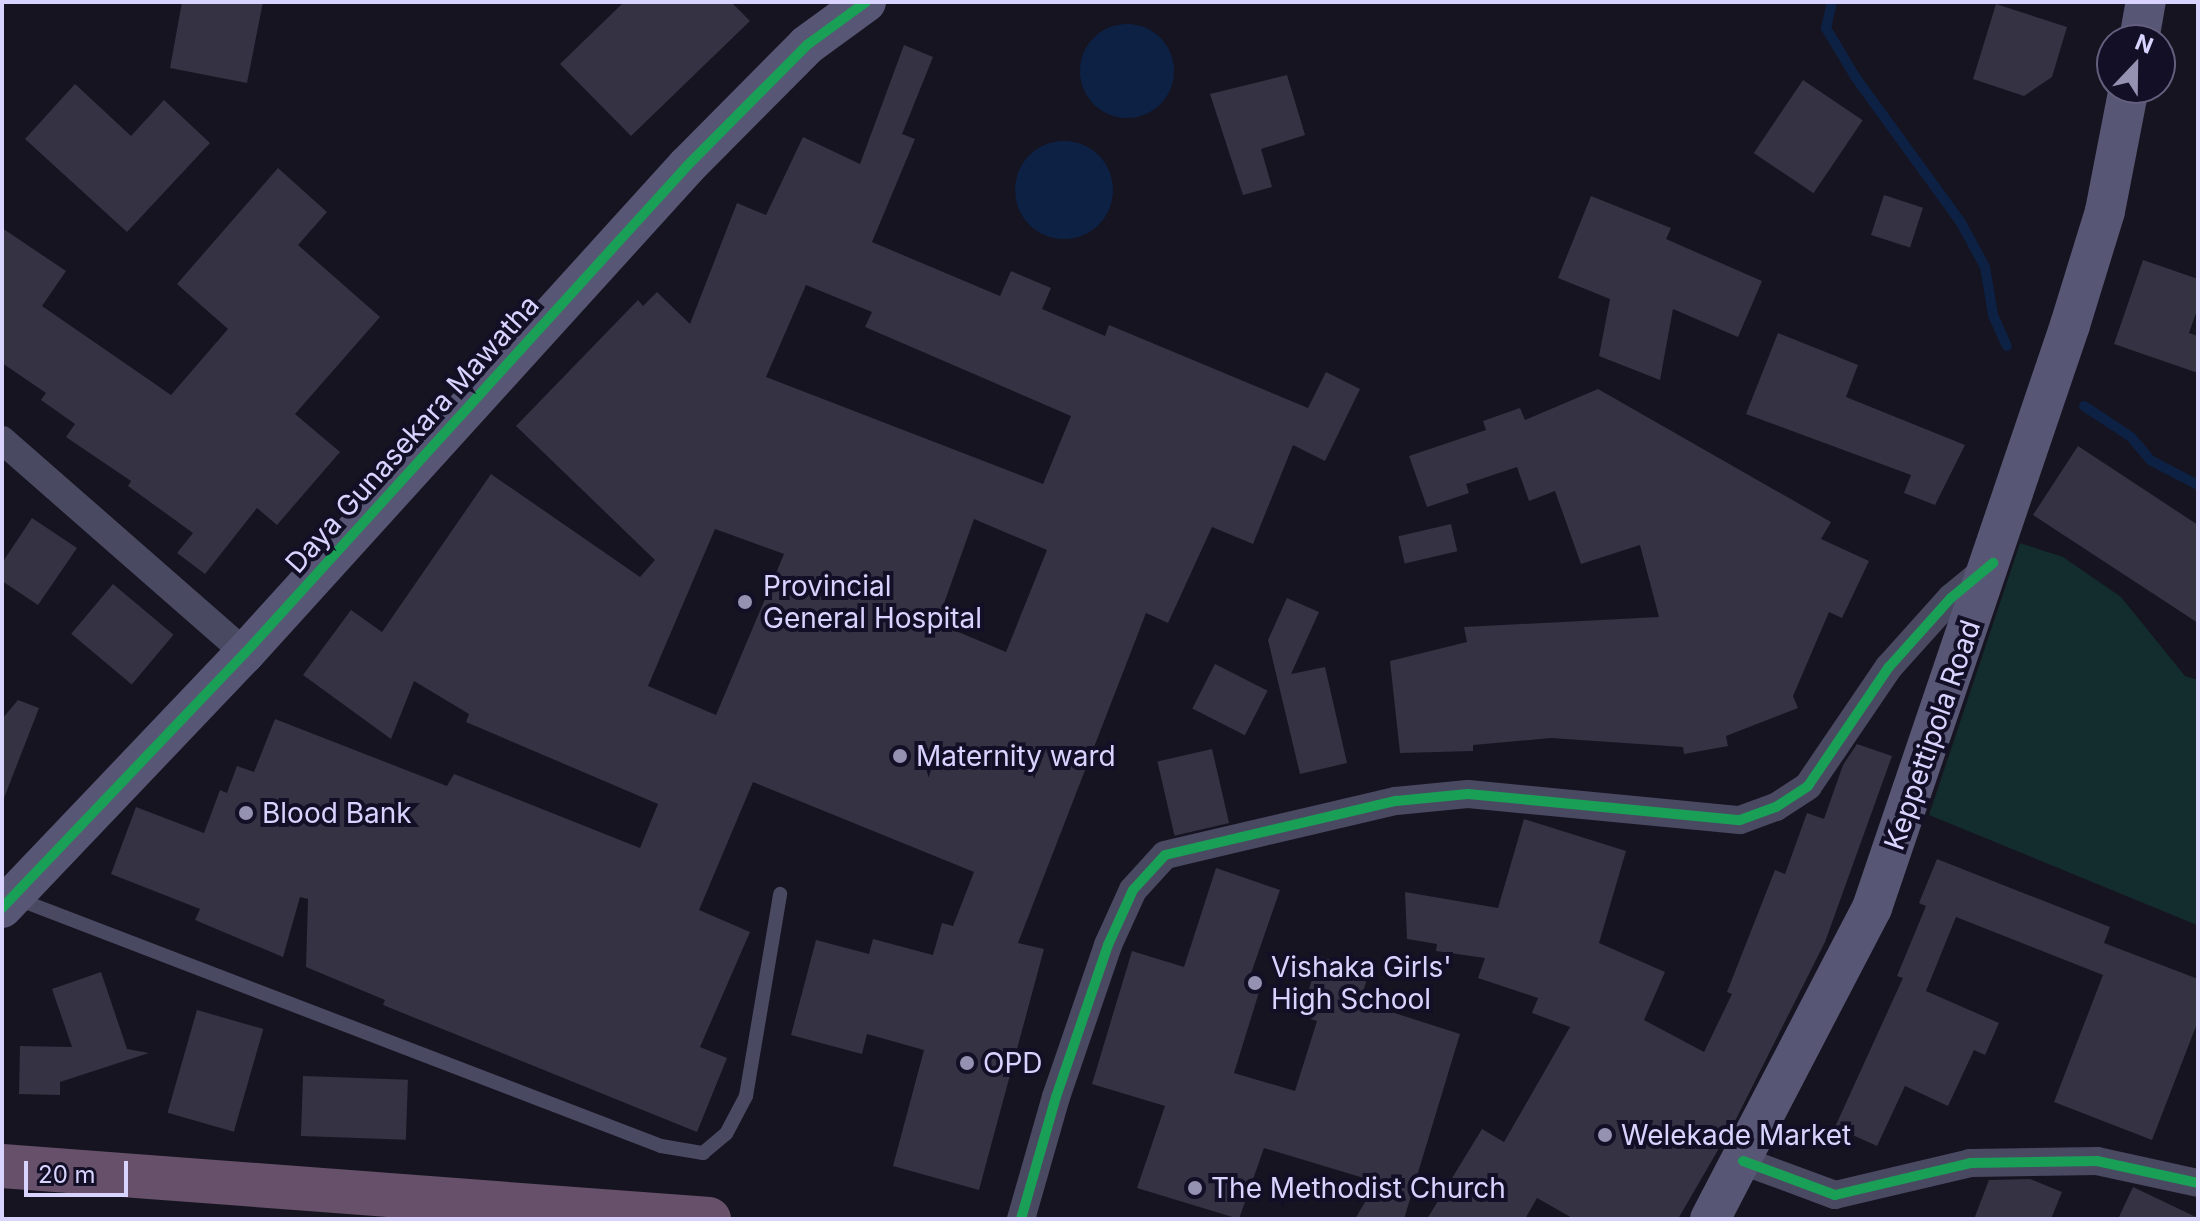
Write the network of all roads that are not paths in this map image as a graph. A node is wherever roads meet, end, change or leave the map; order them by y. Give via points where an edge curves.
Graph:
1 (866, 2) edge
2 (2146, 2) edge
3 (2142, 24) edge
4 (2126, 104) edge
5 (2, 440) edge
6 (1993, 563) junction
7 (245, 653) junction
8 (780, 894) dead end
9 (7, 902) edge
10 (1743, 1161) junction
11 (2, 1166) edge
12 (2198, 1183) edge
13 (709, 1219) edge
14 (1021, 1219) edge
15 (1710, 1219) edge

1 - 7 main road, Daya Gunasekara Mawatha via 807,45 687,166
2 - 3 main road
4 - 6 main road, Keppettipola Road via 2105,211
5 - 7 street
6 - 10 main road, Keppettipola Road via 1872,908
6 - 14 street via 1951,598 1889,667 1808,786 1776,807 1740,820 1468,794 1396,801 1165,855 1133,890 1108,945
7 - 9 main road, Daya Gunasekara Mawatha
8 - 9 lane via 746,1096 726,1134 703,1153 661,1146
10 - 12 street via 1835,1195 1970,1163 2097,1161
10 - 15 main road, Keppettipola Road
11 - 13 highway

